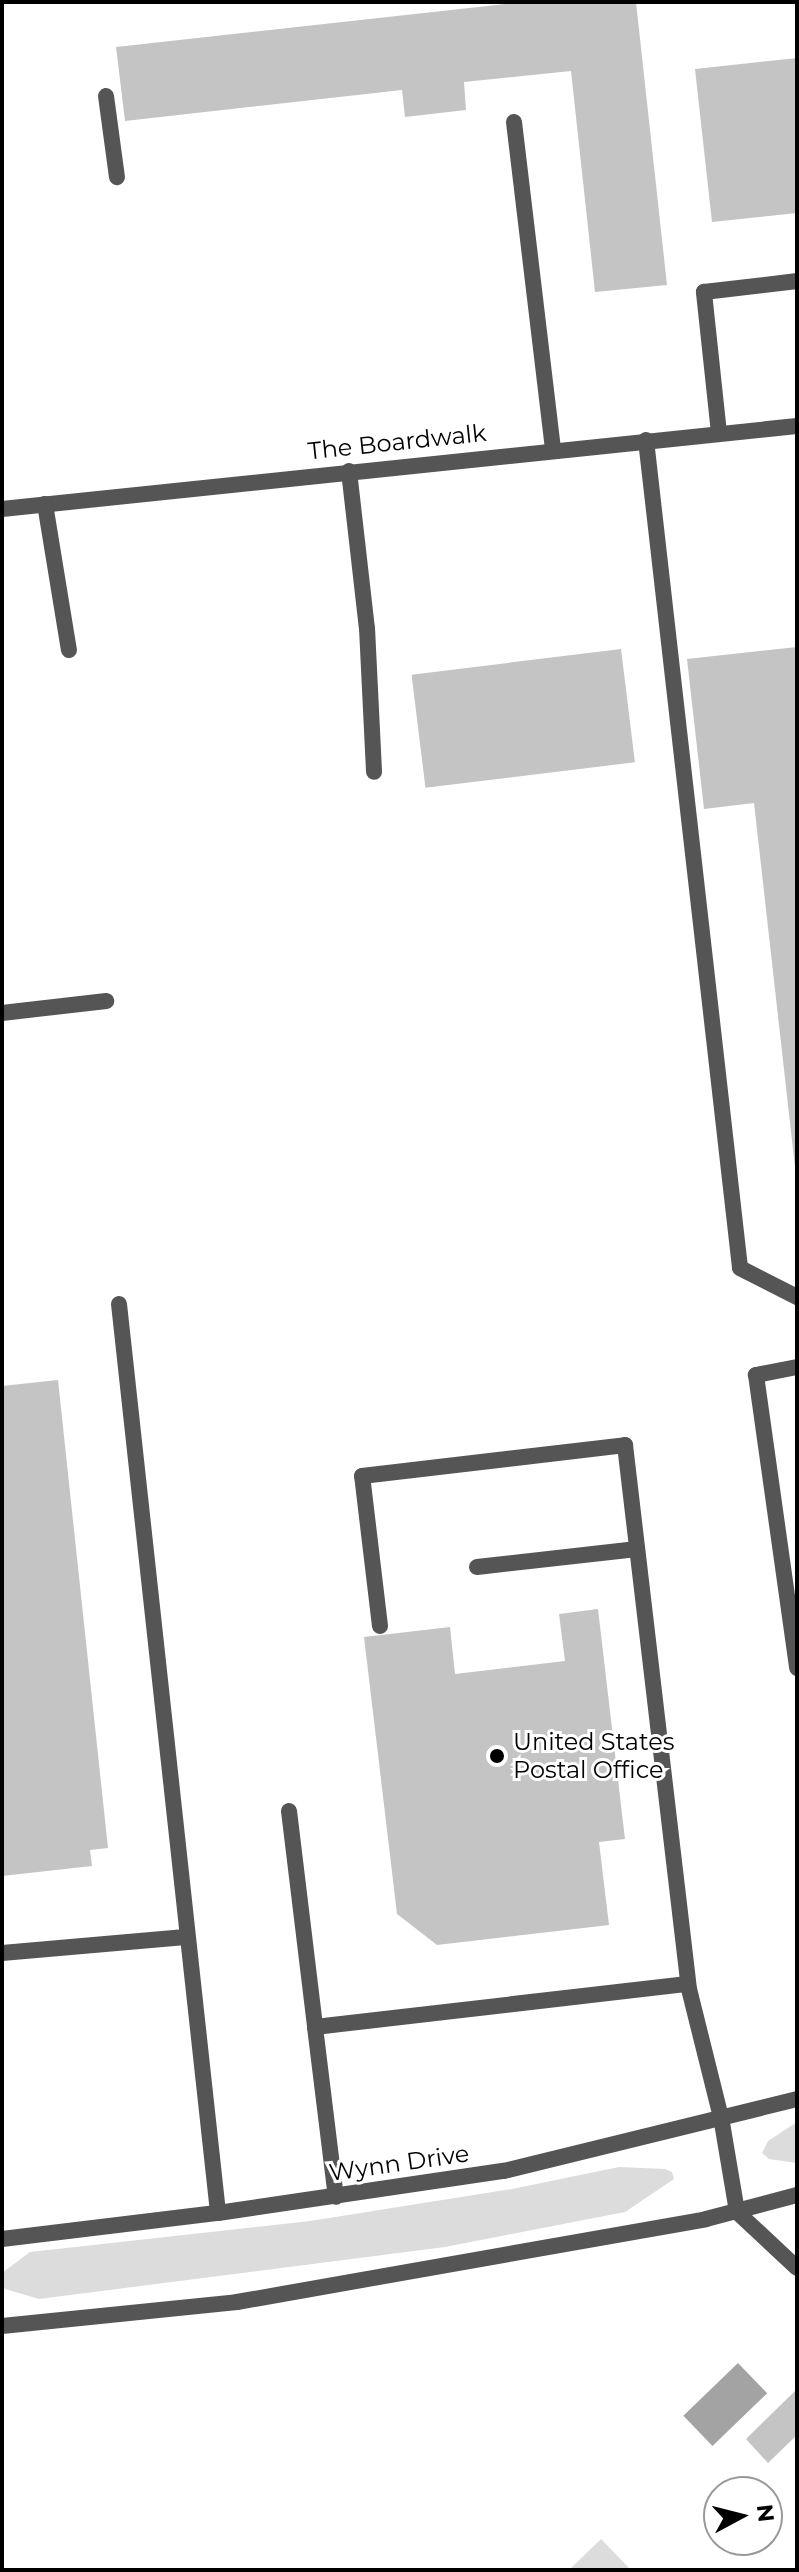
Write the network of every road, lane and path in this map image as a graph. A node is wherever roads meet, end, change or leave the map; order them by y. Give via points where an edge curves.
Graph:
1 (106, 96) dead end
2 (514, 122) dead end
3 (117, 177) dead end
4 (797, 281) edge
5 (797, 426) edge
6 (719, 433) junction
7 (646, 440) junction
8 (553, 450) junction
9 (349, 471) junction
10 (45, 504) junction
11 (2, 509) edge
12 (69, 650) dead end
13 (374, 772) dead end
14 (106, 1001) dead end
15 (2, 1013) edge
16 (797, 1297) edge
17 (119, 1304) dead end
18 (797, 1367) edge
19 (637, 1549) junction
20 (477, 1567) dead end
21 (380, 1626) dead end
22 (797, 1668) edge
23 (289, 1811) dead end
24 (185, 1937) junction
25 (2, 1953) edge
26 (688, 1984) junction
27 (315, 2027) junction
28 (797, 2099) edge
29 (721, 2117) junction
30 (797, 2195) edge
31 (336, 2197) junction
32 (737, 2212) junction
33 (218, 2213) junction
34 (2, 2239) edge
35 (797, 2268) edge
36 (2, 2326) edge

1 - 3 street
2 - 8 street
4 - 6 street via 704,292
5 - 6 street, The Boardwalk
6 - 7 street, The Boardwalk
7 - 8 street, The Boardwalk
7 - 16 street via 740,1268
8 - 9 street, The Boardwalk
9 - 10 street, The Boardwalk
9 - 13 street via 367,628
10 - 11 street, The Boardwalk
10 - 12 street
14 - 15 street
17 - 24 street
18 - 22 street via 756,1375
19 - 20 street
19 - 21 street via 625,1445 362,1476
19 - 26 street
23 - 27 street
24 - 25 street
24 - 33 street
26 - 27 street
26 - 29 street
27 - 31 street
28 - 29 street, Wynn Drive
29 - 31 street, Wynn Drive via 504,2171
29 - 32 street
30 - 32 street
31 - 33 street, Wynn Drive
32 - 35 street
32 - 36 street via 237,2302
33 - 34 street, Wynn Drive

